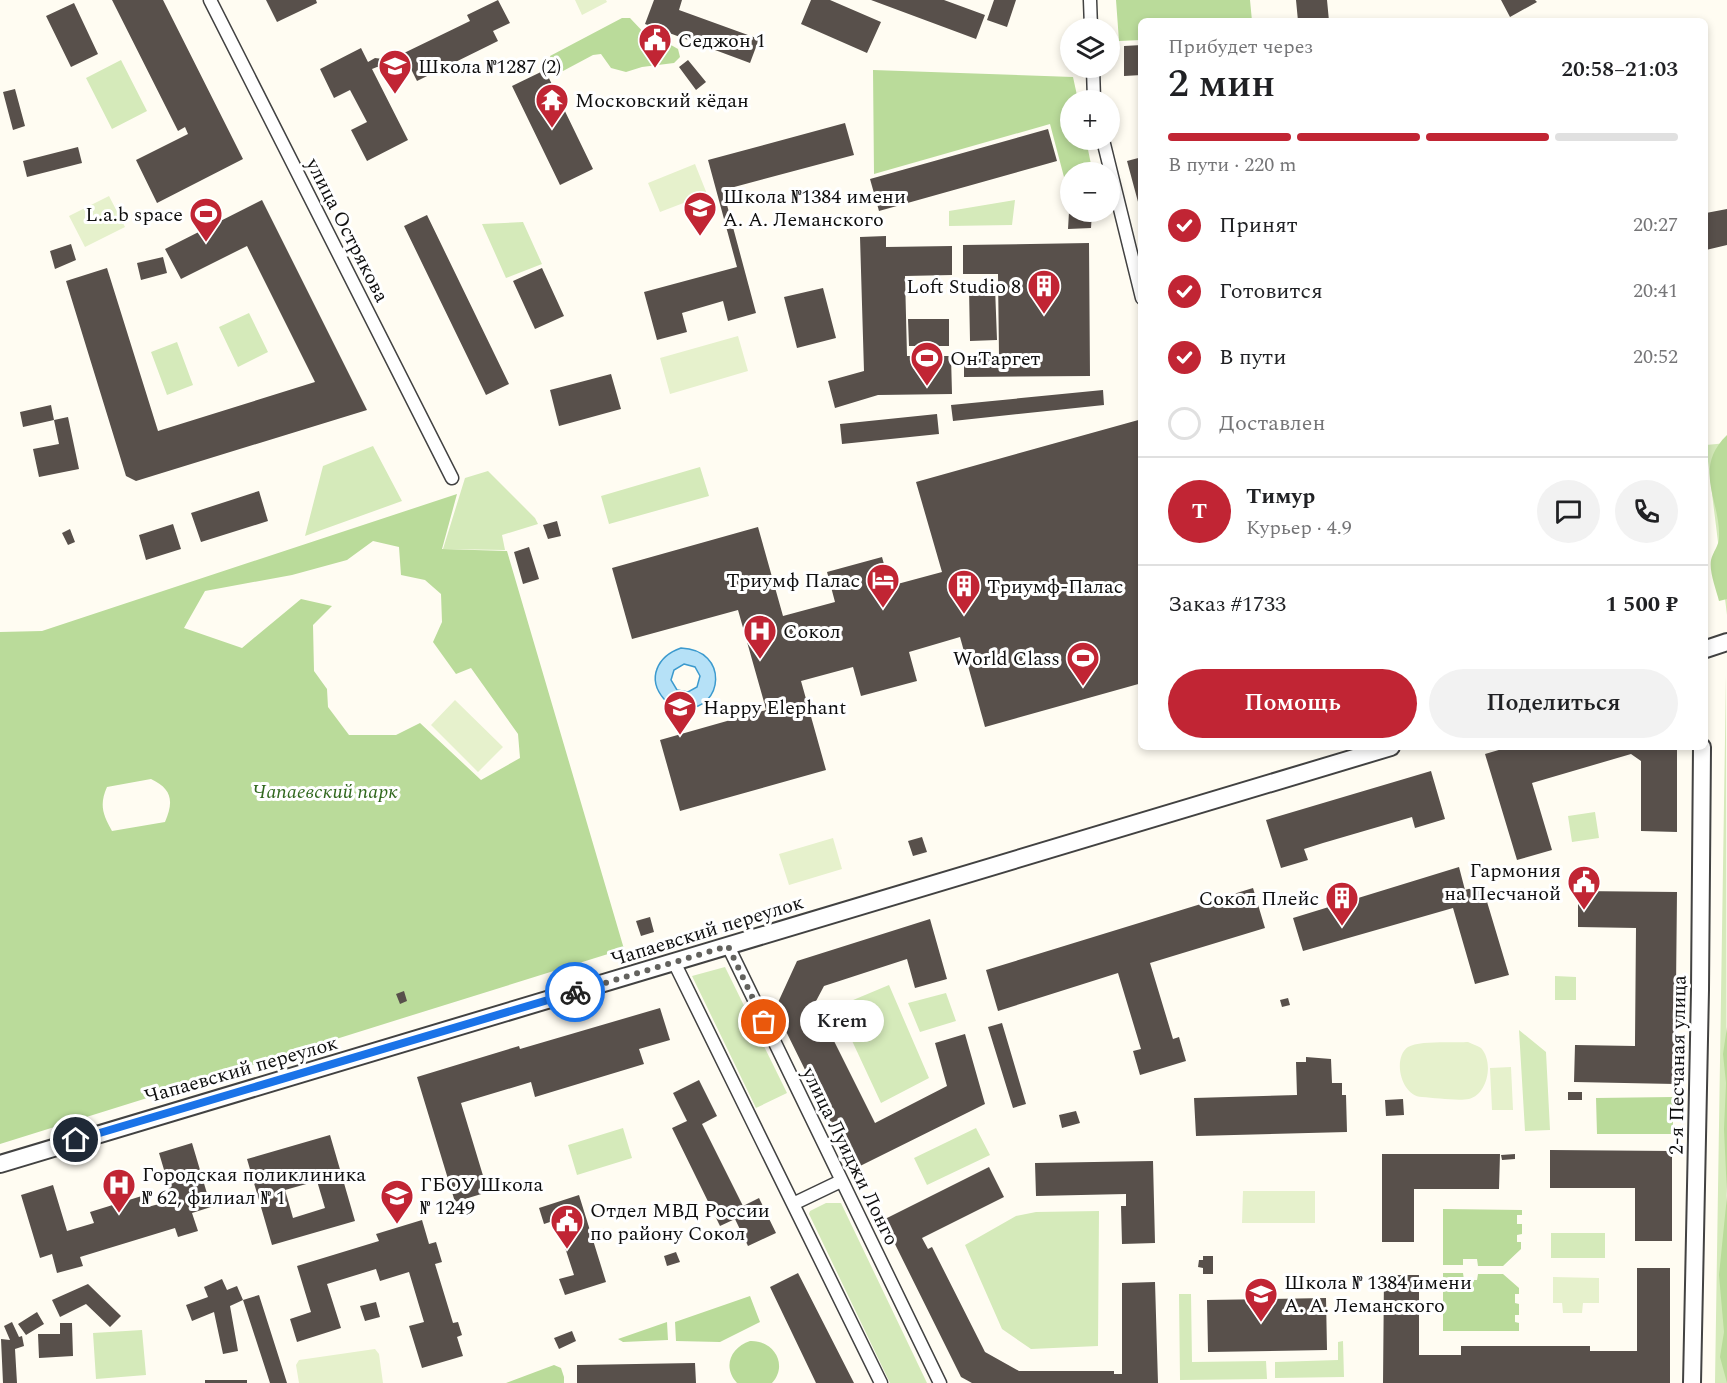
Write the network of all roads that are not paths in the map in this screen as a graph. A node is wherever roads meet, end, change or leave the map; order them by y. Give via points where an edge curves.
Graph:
1 (210, 0) edge
2 (1090, 0) edge
3 (1091, 18) edge
4 (1105, 150) edge
5 (1138, 282) edge
6 (452, 478) dead end
7 (1727, 642) edge
8 (1708, 651) edge
9 (1367, 750) edge
10 (1702, 750) edge
11 (728, 946) junction
12 (674, 962) junction
13 (0, 1164) edge
14 (841, 1180) junction
15 (793, 1203) junction
16 (881, 1383) edge
17 (940, 1383) edge
18 (1692, 1383) edge

1 - 6 street, улица Острякова
2 - 3 street
4 - 5 street
7 - 8 street
9 - 11 street, Чапаевский переулок
10 - 18 street, 2-я Песчаная улица
11 - 12 street, Чапаевский переулок
11 - 14 street, улица Луиджи Лонго
12 - 13 street, Чапаевский переулок
12 - 15 street
14 - 15 street
14 - 17 street, улица Луиджи Лонго
15 - 16 street

